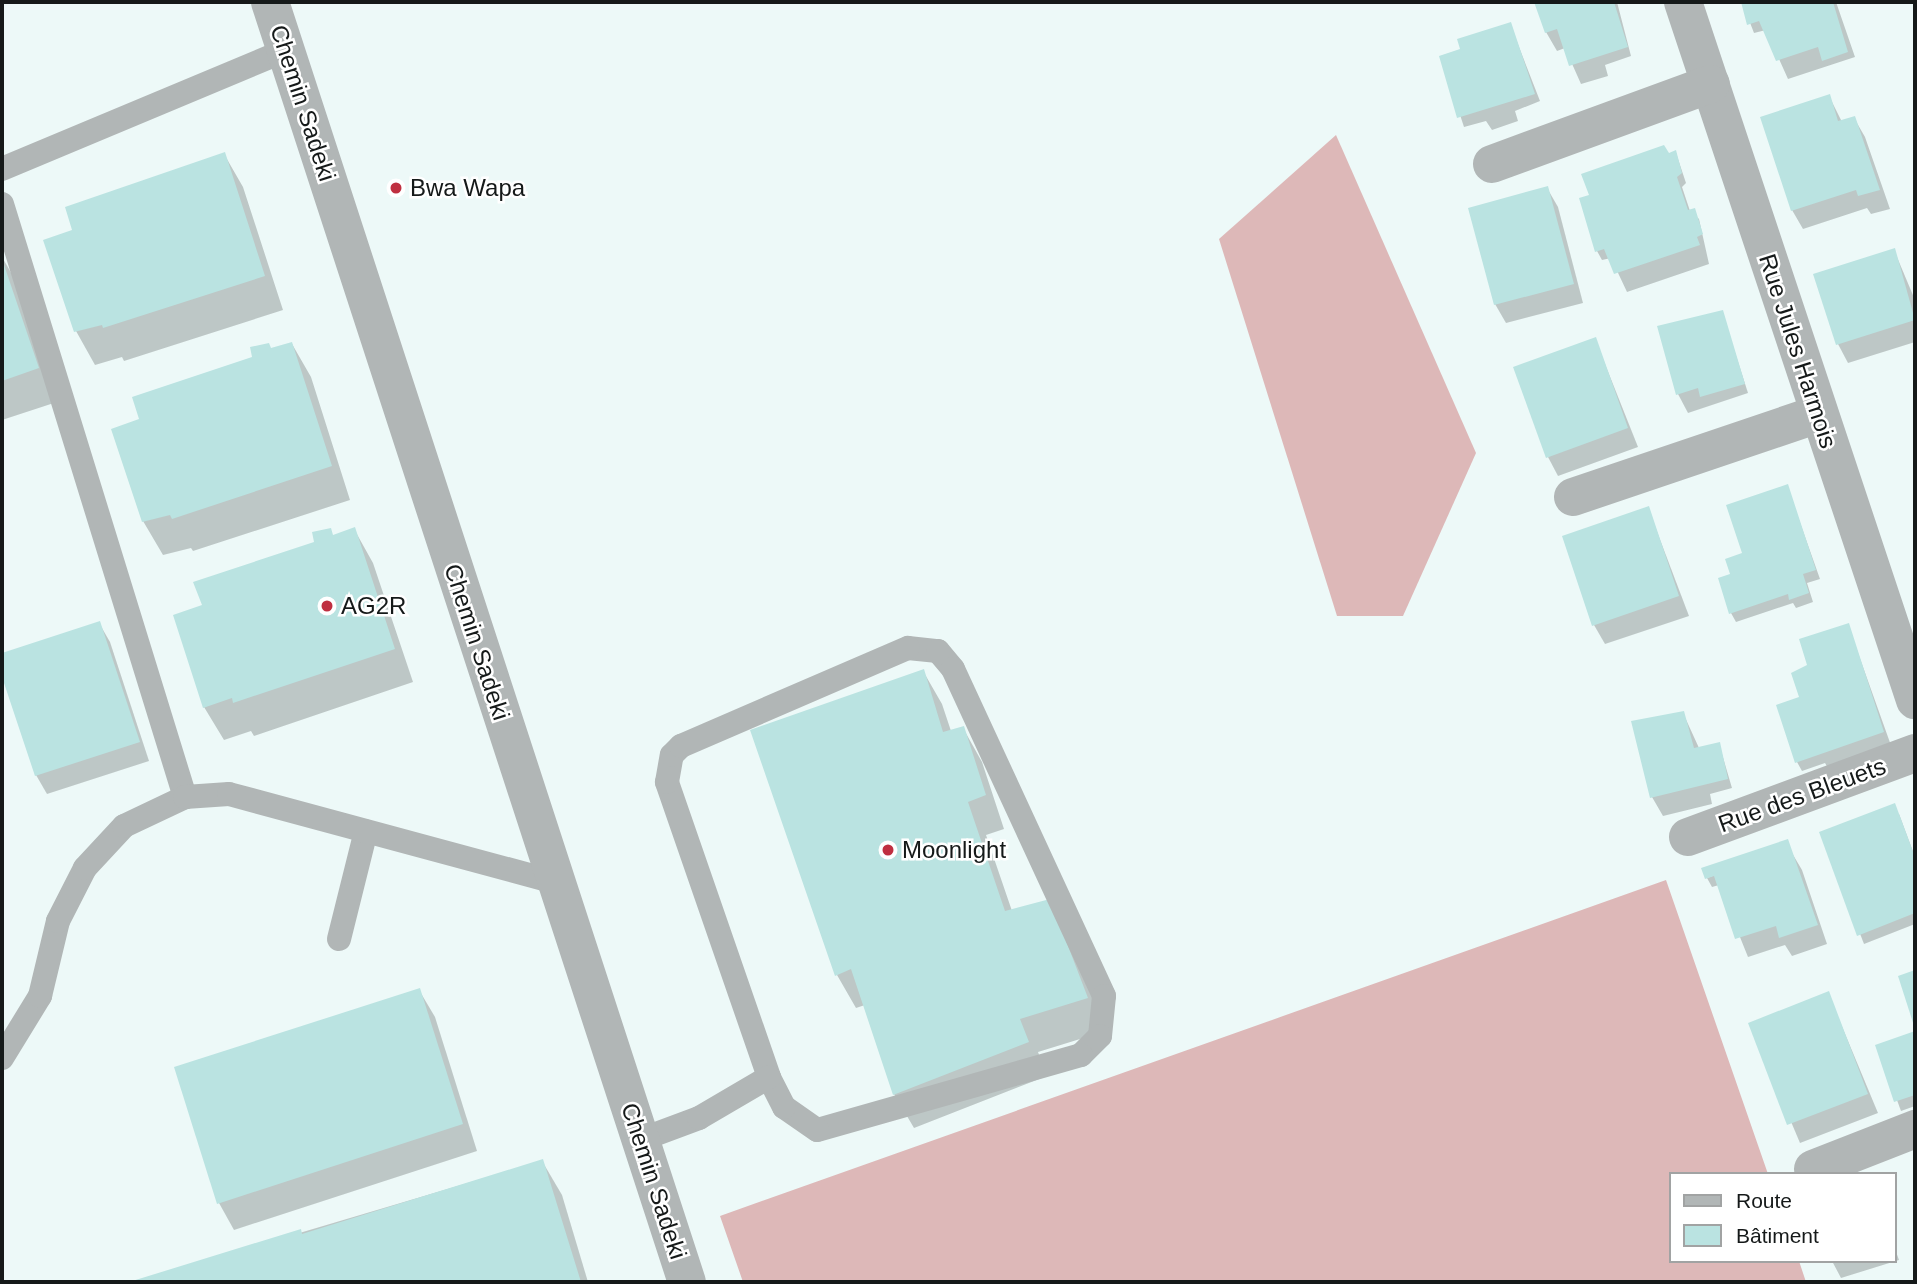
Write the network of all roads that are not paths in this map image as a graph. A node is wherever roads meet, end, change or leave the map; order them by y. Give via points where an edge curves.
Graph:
1 (270, 2) edge
2 (1684, 2) edge
3 (286, 50) junction
4 (1711, 84) junction
5 (1492, 164) dead end
6 (2, 169) edge
7 (2, 204) edge
8 (1818, 414) junction
9 (1573, 497) dead end
10 (1915, 700) edge
11 (1915, 753) edge
12 (185, 797) junction
13 (366, 831) junction
14 (1688, 837) dead end
15 (555, 882) junction
16 (339, 939) dead end
17 (2, 1058) edge
18 (769, 1077) junction
19 (1915, 1129) edge
20 (640, 1140) junction
21 (1813, 1169) dead end
22 (687, 1282) edge

1 - 3 street, Chemin Sadeki
2 - 4 street, Rue Jules Harmois
3 - 6 lane
3 - 15 street, Chemin Sadeki
4 - 5 street
4 - 8 street, Rue Jules Harmois
7 - 12 lane
8 - 9 street
8 - 10 street, Rue Jules Harmois
11 - 14 street, Rue des Bleuets
12 - 13 lane via 229,794
12 - 17 lane via 124,826 85,868 58,921 40,996
13 - 15 lane
13 - 16 lane
15 - 20 street, Chemin Sadeki
18 - 18 lane via 667,782 672,755 681,746 908,648 937,651 953,669 1104,996 1100,1036 1081,1055 817,1130 784,1107
18 - 20 lane via 699,1118
19 - 21 street
20 - 22 street, Chemin Sadeki

